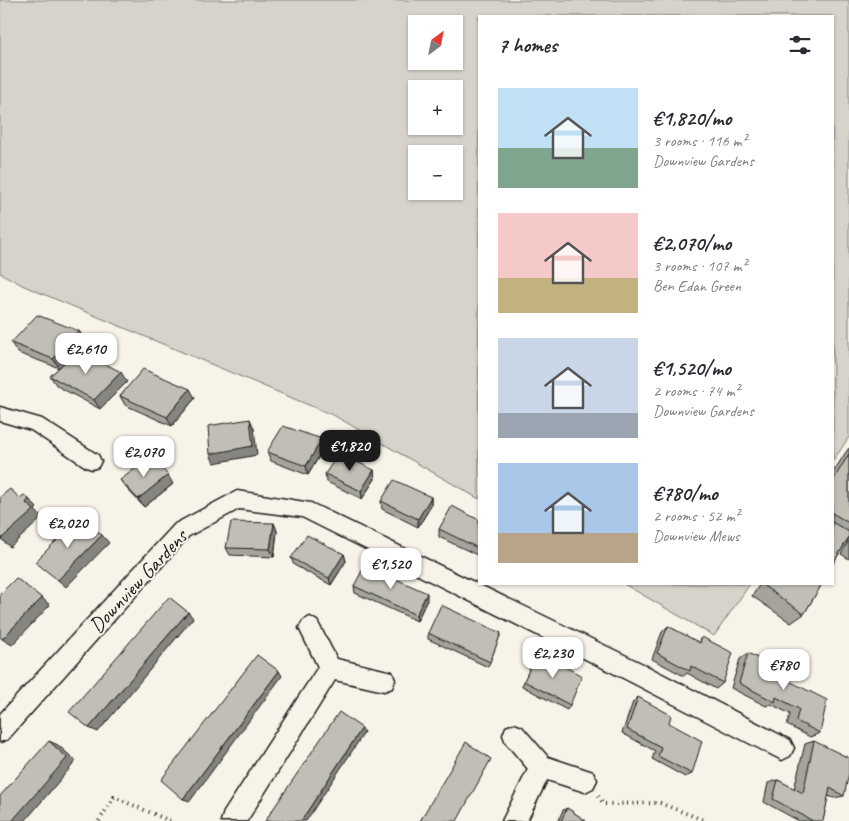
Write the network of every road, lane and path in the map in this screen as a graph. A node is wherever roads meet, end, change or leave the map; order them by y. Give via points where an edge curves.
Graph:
1 (0, 414) edge
2 (92, 461) dead end
3 (310, 628) dead end
4 (330, 668) junction
5 (384, 680) dead end
6 (0, 731) edge
7 (514, 735) dead end
8 (782, 748) dead end
9 (541, 766) junction
10 (585, 780) joint
11 (99, 821) edge
12 (170, 821) edge
13 (233, 821) edge
14 (514, 821) edge
15 (706, 821) edge

1 - 2 street via 36,424
3 - 4 street
4 - 5 street
4 - 13 street
6 - 8 street, Downview Gardens via 182,530 237,500 304,509
7 - 9 street
9 - 10 street
9 - 14 street
10 - 15 path via 604,804 660,803
11 - 12 path via 114,797

